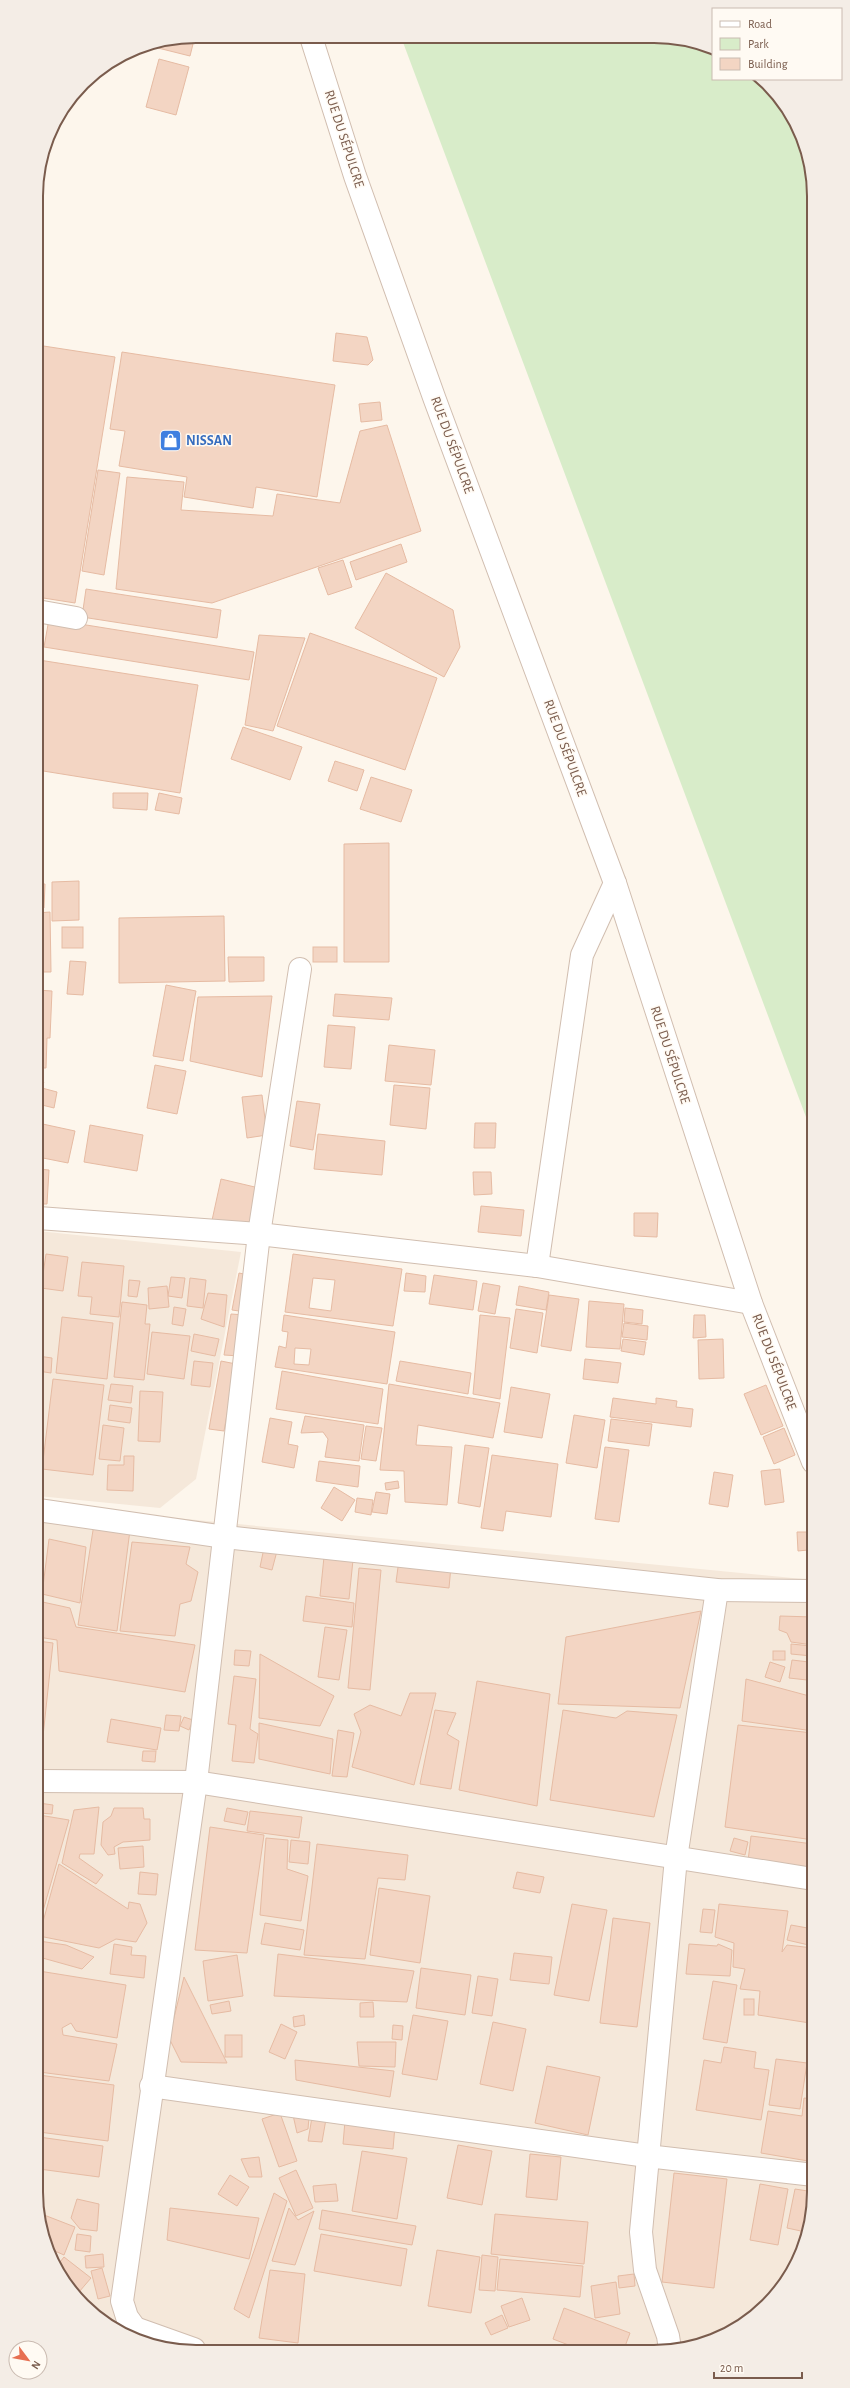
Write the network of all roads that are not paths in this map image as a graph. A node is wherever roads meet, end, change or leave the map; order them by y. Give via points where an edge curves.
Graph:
1 (313, 43) edge
2 (43, 612) edge
3 (76, 618) dead end
4 (615, 883) junction
5 (300, 969) dead end
6 (43, 1218) edge
7 (259, 1234) junction
8 (538, 1266) junction
9 (751, 1303) junction
10 (807, 1447) edge
11 (43, 1511) edge
12 (225, 1537) junction
13 (716, 1590) junction
14 (807, 1591) edge
15 (43, 1781) edge
16 (196, 1782) junction
17 (676, 1858) junction
18 (807, 1878) edge
19 (151, 2086) junction
20 (647, 2156) junction
21 (807, 2174) edge
22 (669, 2344) edge
23 (181, 2345) edge

1 - 4 street, RUE DU SÉPULCRE via 355,176 435,400
2 - 3 street
4 - 8 street via 582,955
4 - 9 street, RUE DU SÉPULCRE
5 - 7 street
6 - 7 street
7 - 8 street
7 - 12 street
8 - 9 street
9 - 10 street, RUE DU SÉPULCRE
11 - 12 street
12 - 13 street
12 - 16 street
13 - 14 street
13 - 17 street
15 - 16 street
16 - 17 street
16 - 19 street
17 - 18 street
17 - 20 street
19 - 20 street
19 - 23 street via 122,2301 127,2317 135,2328
20 - 21 street
20 - 22 street via 641,2232 645,2270

